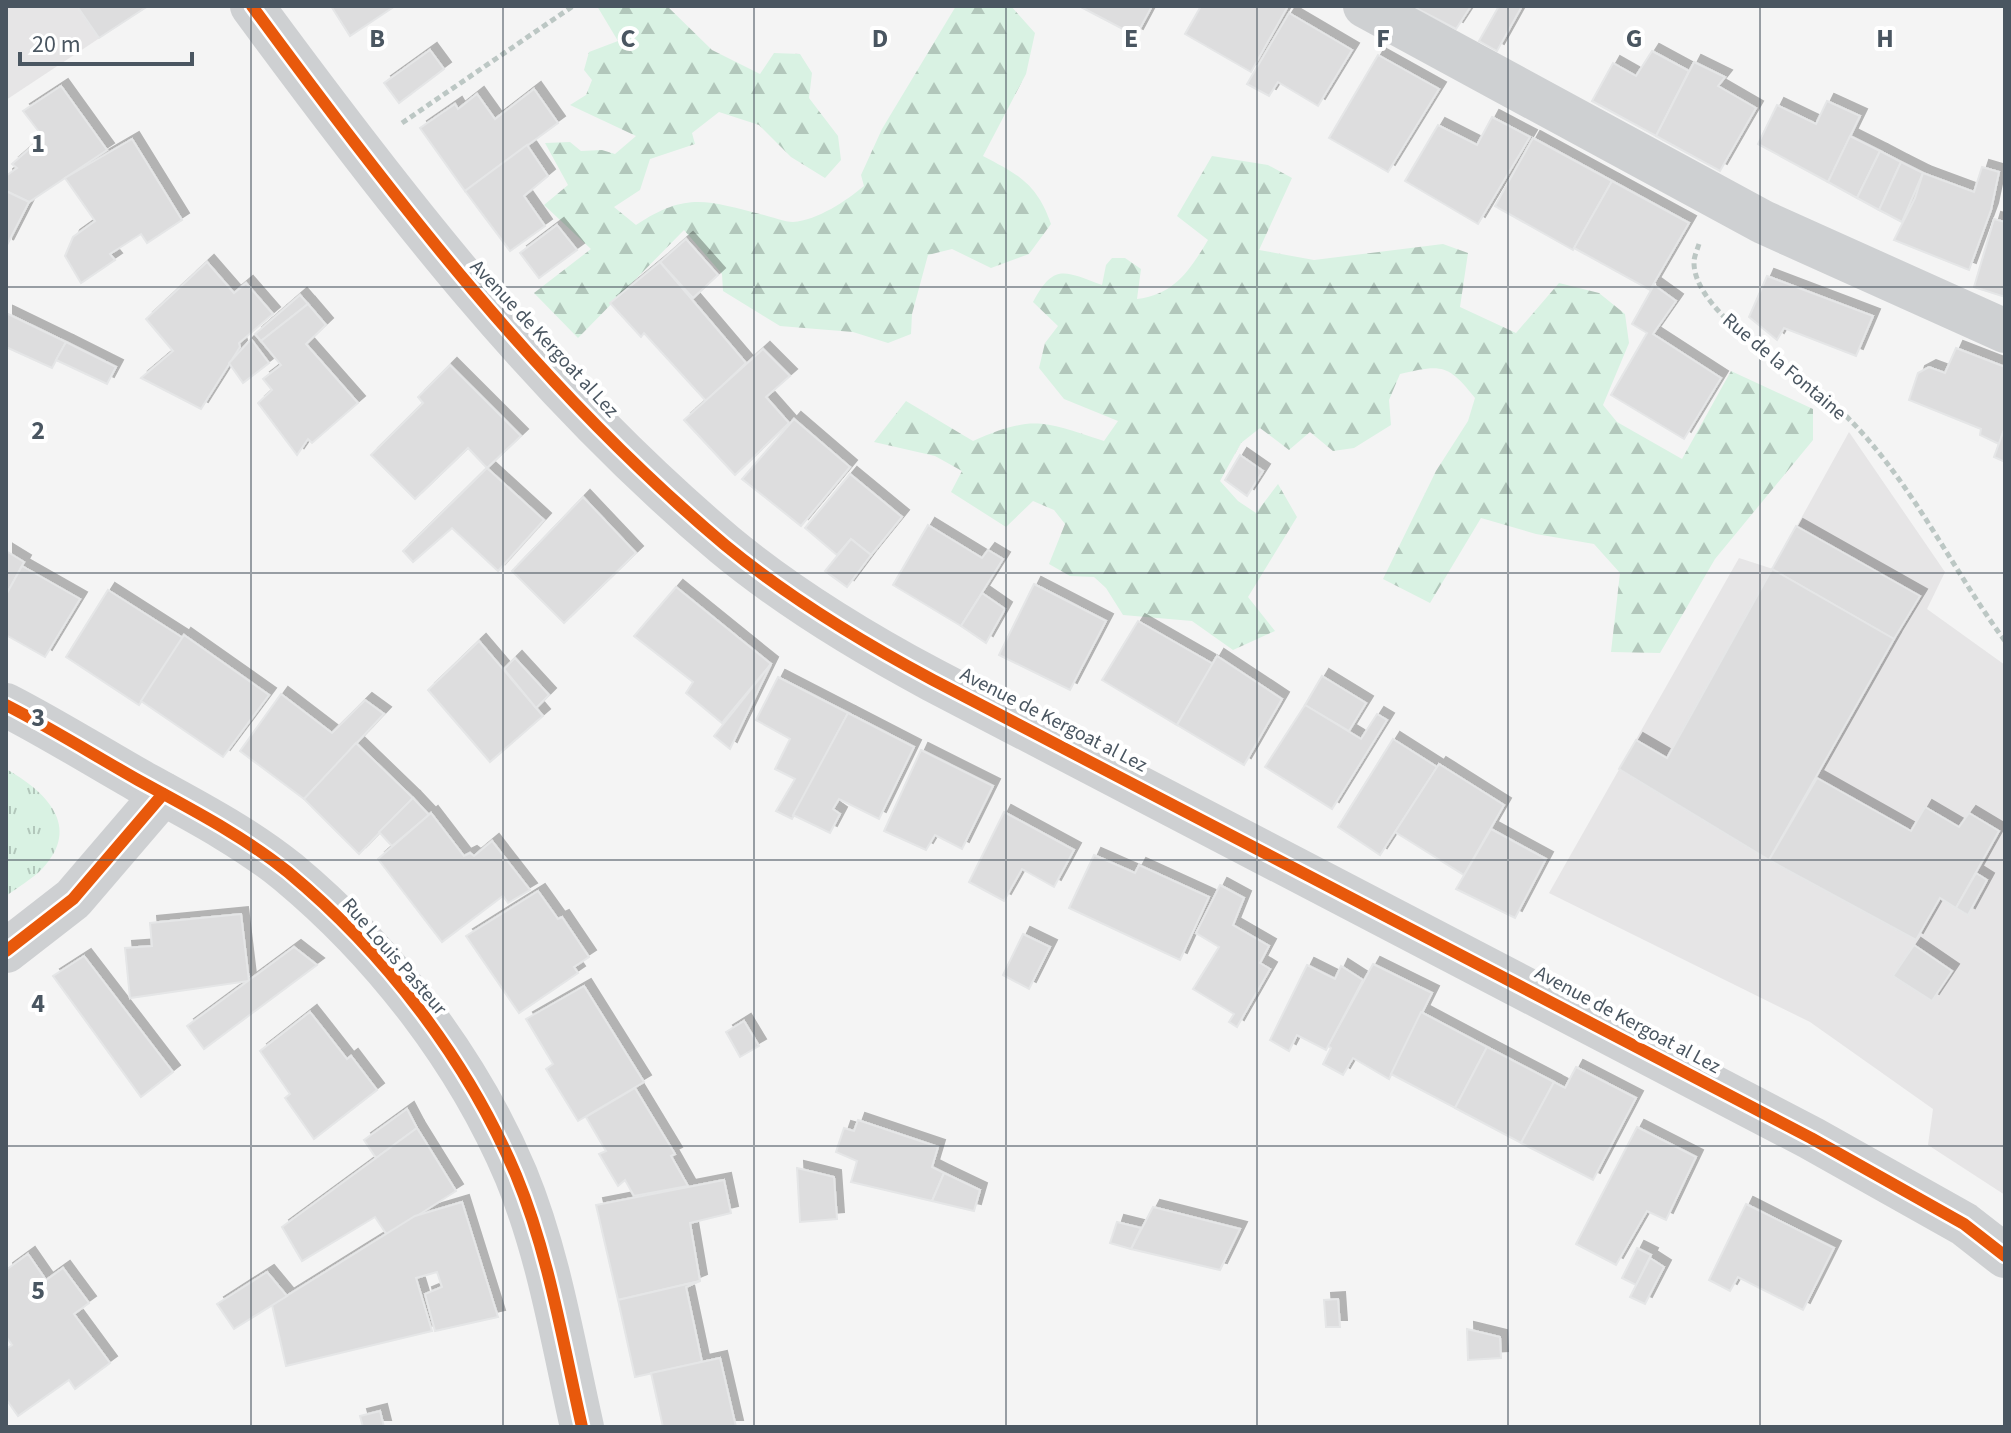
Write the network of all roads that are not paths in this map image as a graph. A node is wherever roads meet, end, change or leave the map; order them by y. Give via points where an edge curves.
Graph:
1 (252, 6) edge
2 (1365, 6) edge
3 (2005, 331) edge
4 (6, 705) edge
5 (163, 794) junction
6 (6, 951) edge
7 (2005, 1256) edge
8 (582, 1427) edge

1 - 7 street, Avenue de Kergoat al Lez via 359,152 480,302 643,470 727,546 836,625 1811,1138 1964,1224
2 - 3 street via 1801,241
4 - 5 street, Rue Louis Pasteur
5 - 6 street via 73,899
5 - 8 street, Rue Louis Pasteur via 286,871 330,910 416,1005 493,1127 516,1176 548,1277

